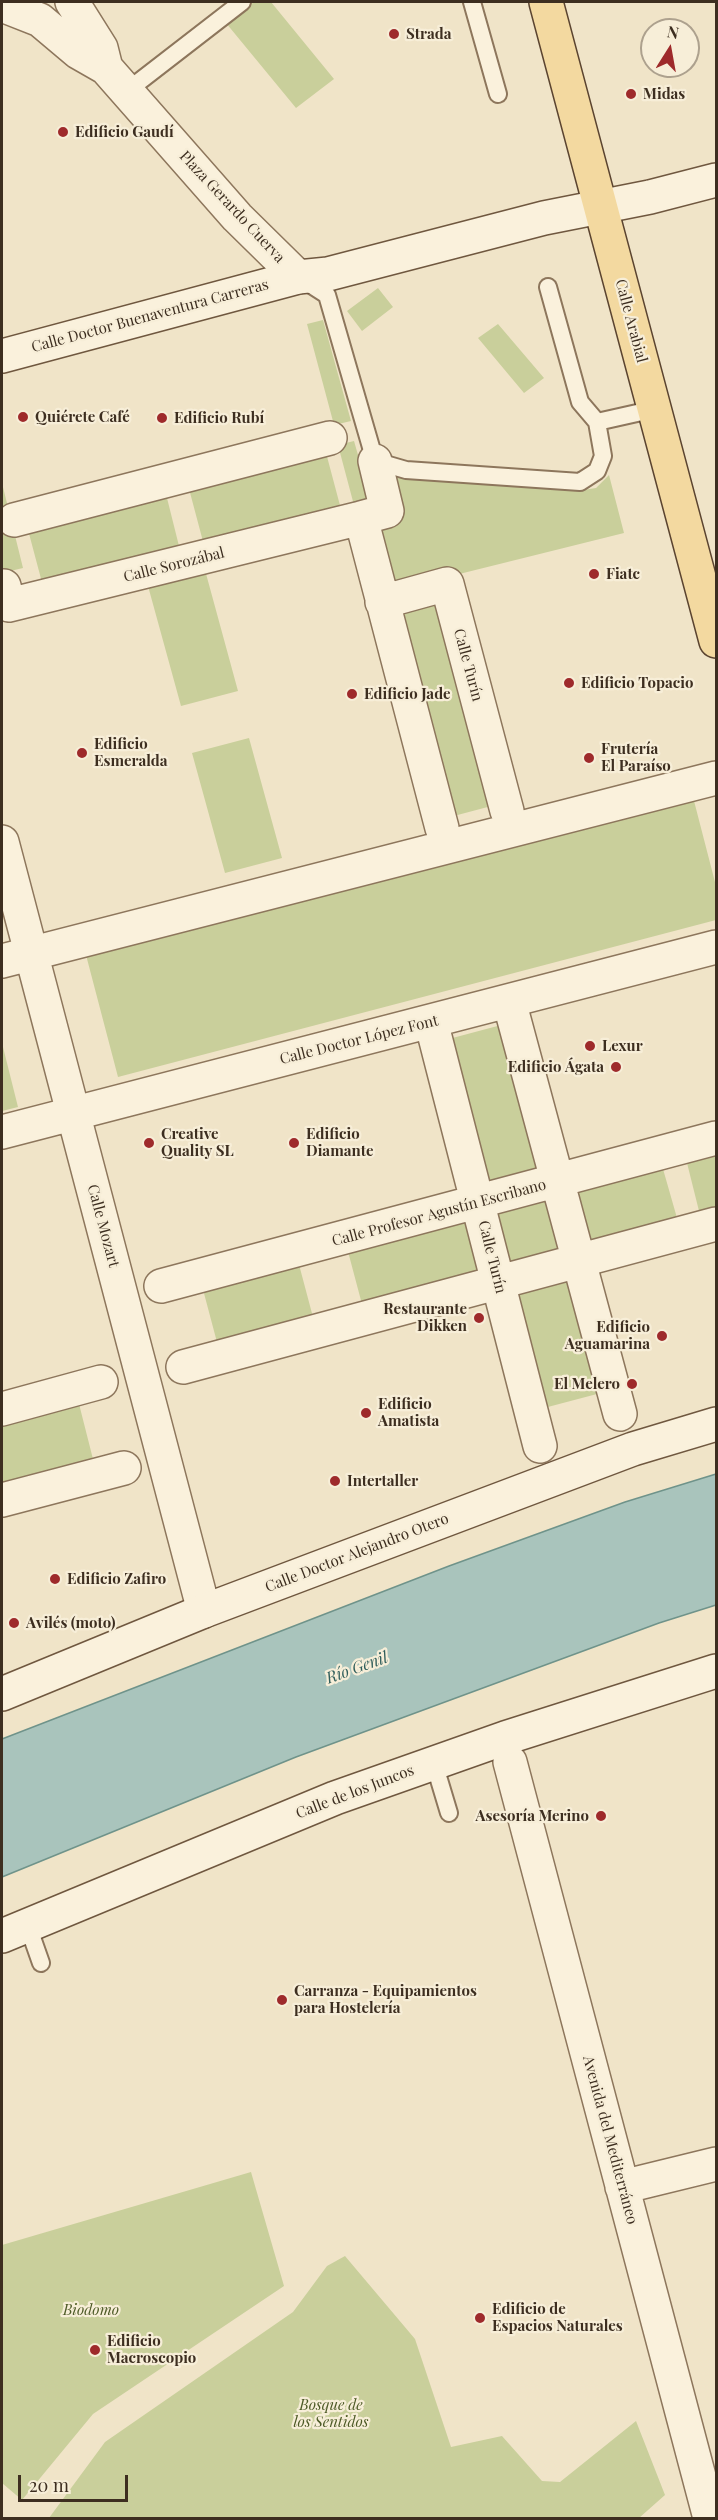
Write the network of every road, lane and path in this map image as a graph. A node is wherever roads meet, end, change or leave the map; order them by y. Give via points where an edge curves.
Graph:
1 (72, 2) edge
2 (242, 2) edge
3 (472, 2) edge
4 (546, 2) edge
5 (2, 5) edge
6 (117, 79) junction
7 (498, 94) dead end
8 (717, 180) edge
9 (601, 207) junction
10 (298, 277) junction
11 (548, 287) dead end
12 (2, 356) edge
13 (655, 409) junction
14 (597, 422) junction
15 (330, 438) dead end
16 (375, 461) junction
17 (361, 518) junction
18 (14, 520) dead end
19 (2, 586) edge
20 (382, 602) junction
21 (717, 641) edge
22 (717, 778) edge
23 (507, 811) dead end
24 (442, 828) dead end
25 (2, 842) edge
26 (712, 948) edge
27 (16, 957) edge
28 (512, 1012) dead end
29 (434, 1033) dead end
30 (73, 1114) junction
31 (2, 1132) edge
32 (717, 1138) edge
33 (558, 1181) junction
34 (478, 1202) junction
35 (717, 1224) edge
36 (579, 1261) junction
37 (498, 1283) junction
38 (161, 1286) dead end
39 (183, 1367) dead end
40 (101, 1382) dead end
41 (2, 1409) edge
42 (620, 1414) dead end
43 (717, 1424) edge
44 (540, 1446) dead end
45 (124, 1468) dead end
46 (2, 1500) edge
47 (204, 1611) junction
48 (717, 1671) edge
49 (2, 1694) edge
50 (510, 1762) dead end
51 (434, 1763) junction
52 (449, 1814) dead end
53 (14, 1931) edge
54 (40, 1963) dead end
55 (717, 2164) edge
56 (622, 2187) junction
57 (710, 2518) edge

1 - 6 street
2 - 6 lane
3 - 7 lane
4 - 9 main road, Calle Arabial
5 - 6 street, Plaza Gerardo Cuerva via 40,20
6 - 10 street, Plaza Gerardo Cuerva via 237,217
8 - 9 street
9 - 10 street via 535,220 328,274
9 - 13 main road, Calle Arabial
10 - 12 street, Calle Doctor Buenaventura Carreras
10 - 16 lane, Plaza Gerardo Cuerva via 327,295
11 - 14 lane via 580,402
13 - 14 lane
13 - 21 main road, Calle Arabial
14 - 16 lane via 603,456 597,471 580,482 406,470
15 - 18 street
16 - 17 street via 387,511
17 - 19 street, Calle Sorozábal via 9,605
17 - 20 street
20 - 23 street, Calle Turín via 447,584
20 - 24 street
22 - 27 street
25 - 27 street, Calle Mozart
26 - 30 street, Calle Doctor López Font
27 - 30 street, Calle Mozart
28 - 33 street
29 - 34 street, Calle Turín
30 - 31 street, Calle Doctor López Font
30 - 47 street, Calle Mozart
32 - 33 street, Calle Profesor Agustín Escribano
33 - 34 street, Calle Profesor Agustín Escribano
33 - 36 street
34 - 37 street, Calle Turín
34 - 38 street, Calle Profesor Agustín Escribano
35 - 36 street
36 - 37 street
36 - 42 street
37 - 39 street
37 - 44 street, Calle Turín
40 - 41 street
43 - 47 street, Calle Doctor Alejandro Otero via 633,1449
45 - 46 street
47 - 49 street, Calle Doctor Alejandro Otero
48 - 51 street, Calle de los Juncos
50 - 56 street, Avenida del Mediterráneo
51 - 52 lane
51 - 53 street, Calle de los Juncos via 335,1798
53 - 54 lane
55 - 56 street
56 - 57 street, Avenida del Mediterráneo

